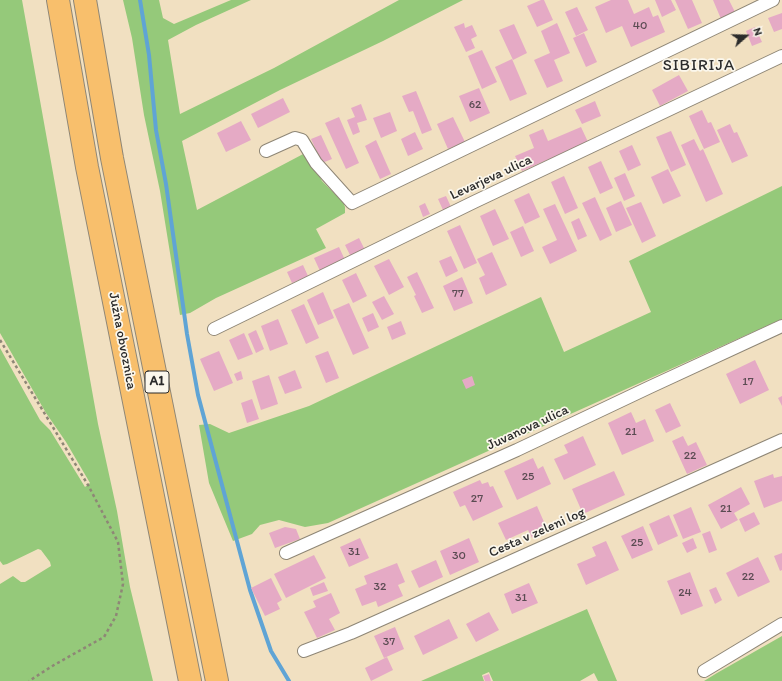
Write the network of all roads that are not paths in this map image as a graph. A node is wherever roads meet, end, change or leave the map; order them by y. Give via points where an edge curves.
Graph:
1 (58, 0) edge
2 (84, 0) edge
3 (773, 0) edge
4 (782, 56) edge
5 (266, 151) dead end
6 (782, 326) edge
7 (214, 329) dead end
8 (782, 440) edge
9 (286, 553) dead end
10 (202, 607) junction
11 (176, 609) junction
12 (782, 624) edge
13 (304, 651) dead end
14 (704, 672) dead end
15 (177, 681) edge
16 (190, 681) edge
17 (217, 681) edge
18 (229, 681) edge

1 - 11 highway, Južna obvoznica / A1 via 87,167
2 - 10 highway, Južna obvoznica / A1 via 112,158
3 - 5 street via 352,202 316,163 302,140 295,138
4 - 7 street, Levarjeva ulica
6 - 9 street, Juvanova ulica via 510,454
8 - 13 street, Cesta v zeleni log via 351,633
10 - 17 highway, Južna obvoznica / A1
10 - 18 highway via 223,651
11 - 15 highway
11 - 16 highway, Južna obvoznica / A1
12 - 14 street

